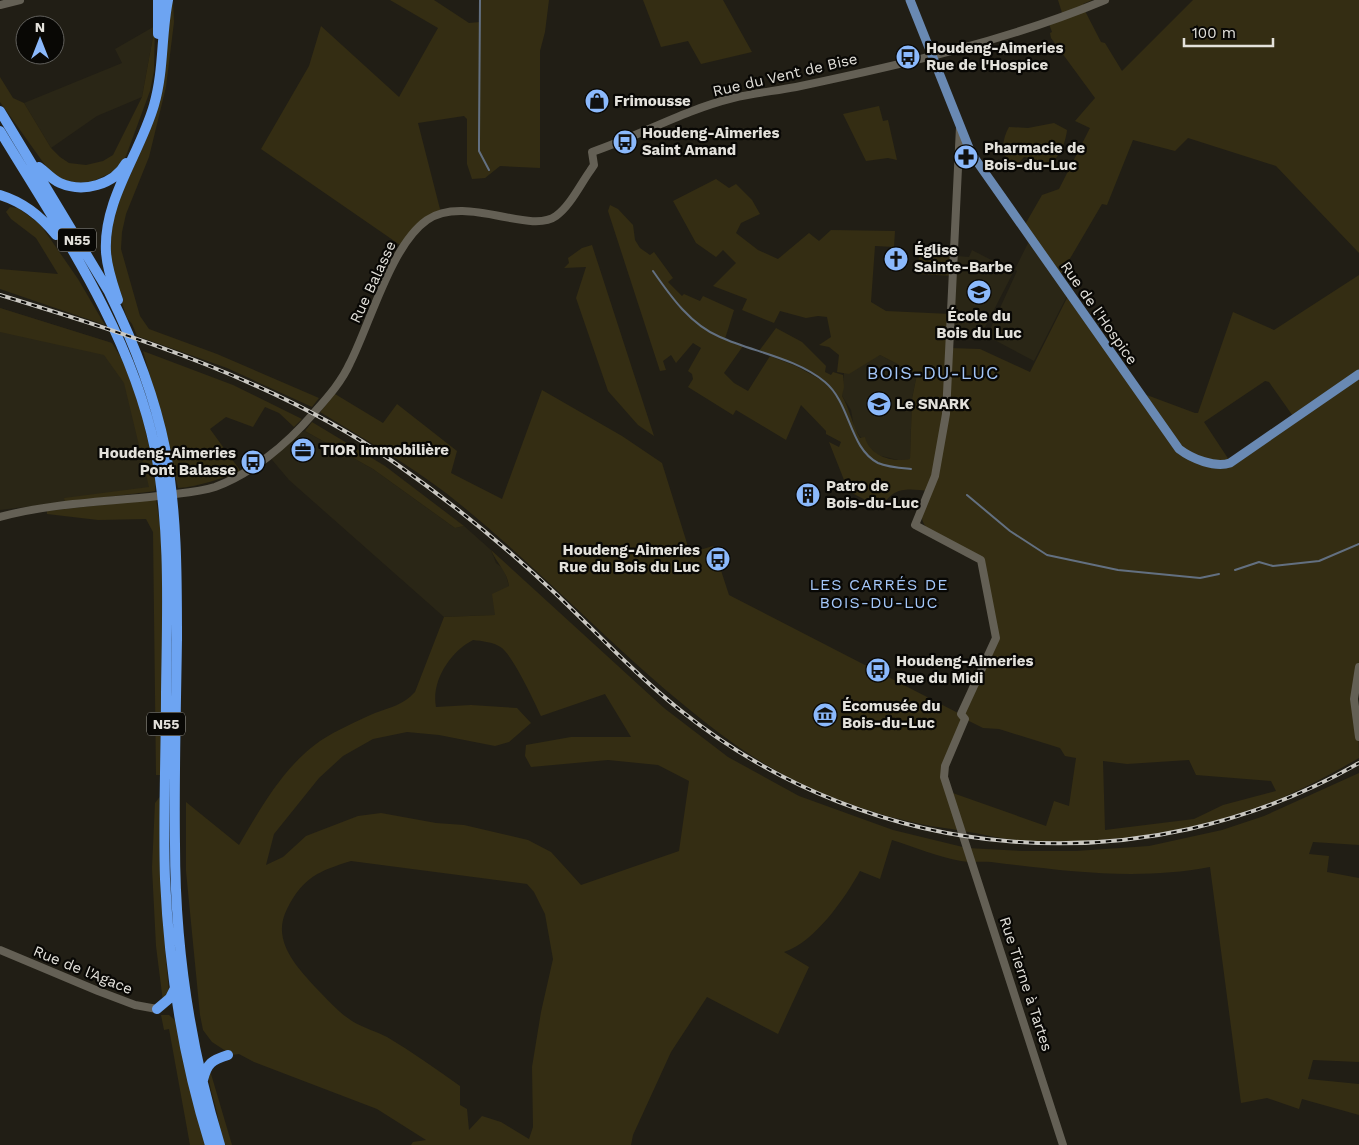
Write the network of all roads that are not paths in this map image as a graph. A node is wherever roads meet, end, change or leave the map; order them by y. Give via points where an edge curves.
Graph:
1 (20, 0) edge
2 (158, 0) edge
3 (168, 0) edge
4 (910, 0) edge
5 (1105, 0) edge
6 (0, 5) edge
7 (931, 55) junction
8 (0, 111) edge
9 (960, 127) junction
10 (0, 131) edge
11 (30, 160) junction
12 (594, 165) joint
13 (0, 195) edge
14 (67, 243) junction
15 (123, 321) junction
16 (1359, 374) edge
17 (166, 483) junction
18 (168, 506) junction
19 (0, 517) edge
20 (1359, 667) edge
21 (1359, 737) edge
22 (0, 950) edge
23 (175, 988) junction
24 (157, 1009) junction
25 (180, 1018) junction
26 (195, 1048) junction
27 (202, 1082) junction
28 (210, 1145) edge
29 (220, 1145) edge
30 (1063, 1145) edge

1 - 6 street
2 - 11 highway via 157,61 152,93 125,165 108,181 79,188 54,180
3 - 15 highway via 154,107 114,204 107,231 107,262
4 - 7 main road, Rue de l'Hospice
5 - 7 street, Rue du Vent de Bise via 1023,29
7 - 9 main road, Rue de l'Hospice
7 - 12 street, Rue du Vent de Bise via 733,98 592,152
8 - 11 highway, N55
9 - 16 main road, Rue de l'Hospice via 971,153 1005,204 1175,446 1190,457 1222,465 1230,463
9 - 30 street, Rue Tierne à Tartes via 946,414 935,476 914,526 981,560 996,638 960,714 965,719 943,773 946,791
10 - 14 highway, N55
11 - 15 highway, N55
12 - 19 street, Rue Balasse via 565,208 552,219 536,221 454,211 441,213 425,222 400,251 340,381 300,429 256,464 215,487 192,492 65,506
13 - 14 highway via 12,198 31,210
14 - 17 highway, N55 via 109,316 128,360
15 - 17 highway, N55 via 157,414
17 - 18 highway, N55
18 - 23 highway, N55 via 165,876
18 - 26 highway, N55 via 177,575 175,877 179,939
20 - 21 street via 1354,698
22 - 24 street, Rue de l'Agace via 98,991 145,1008
23 - 24 highway via 170,998
23 - 25 highway, N55
24 - 25 highway
25 - 28 highway, N55 via 193,1084
26 - 27 highway, N55
26 - 27 highway via 210,1056 228,1055 207,1064
27 - 29 highway, N55

